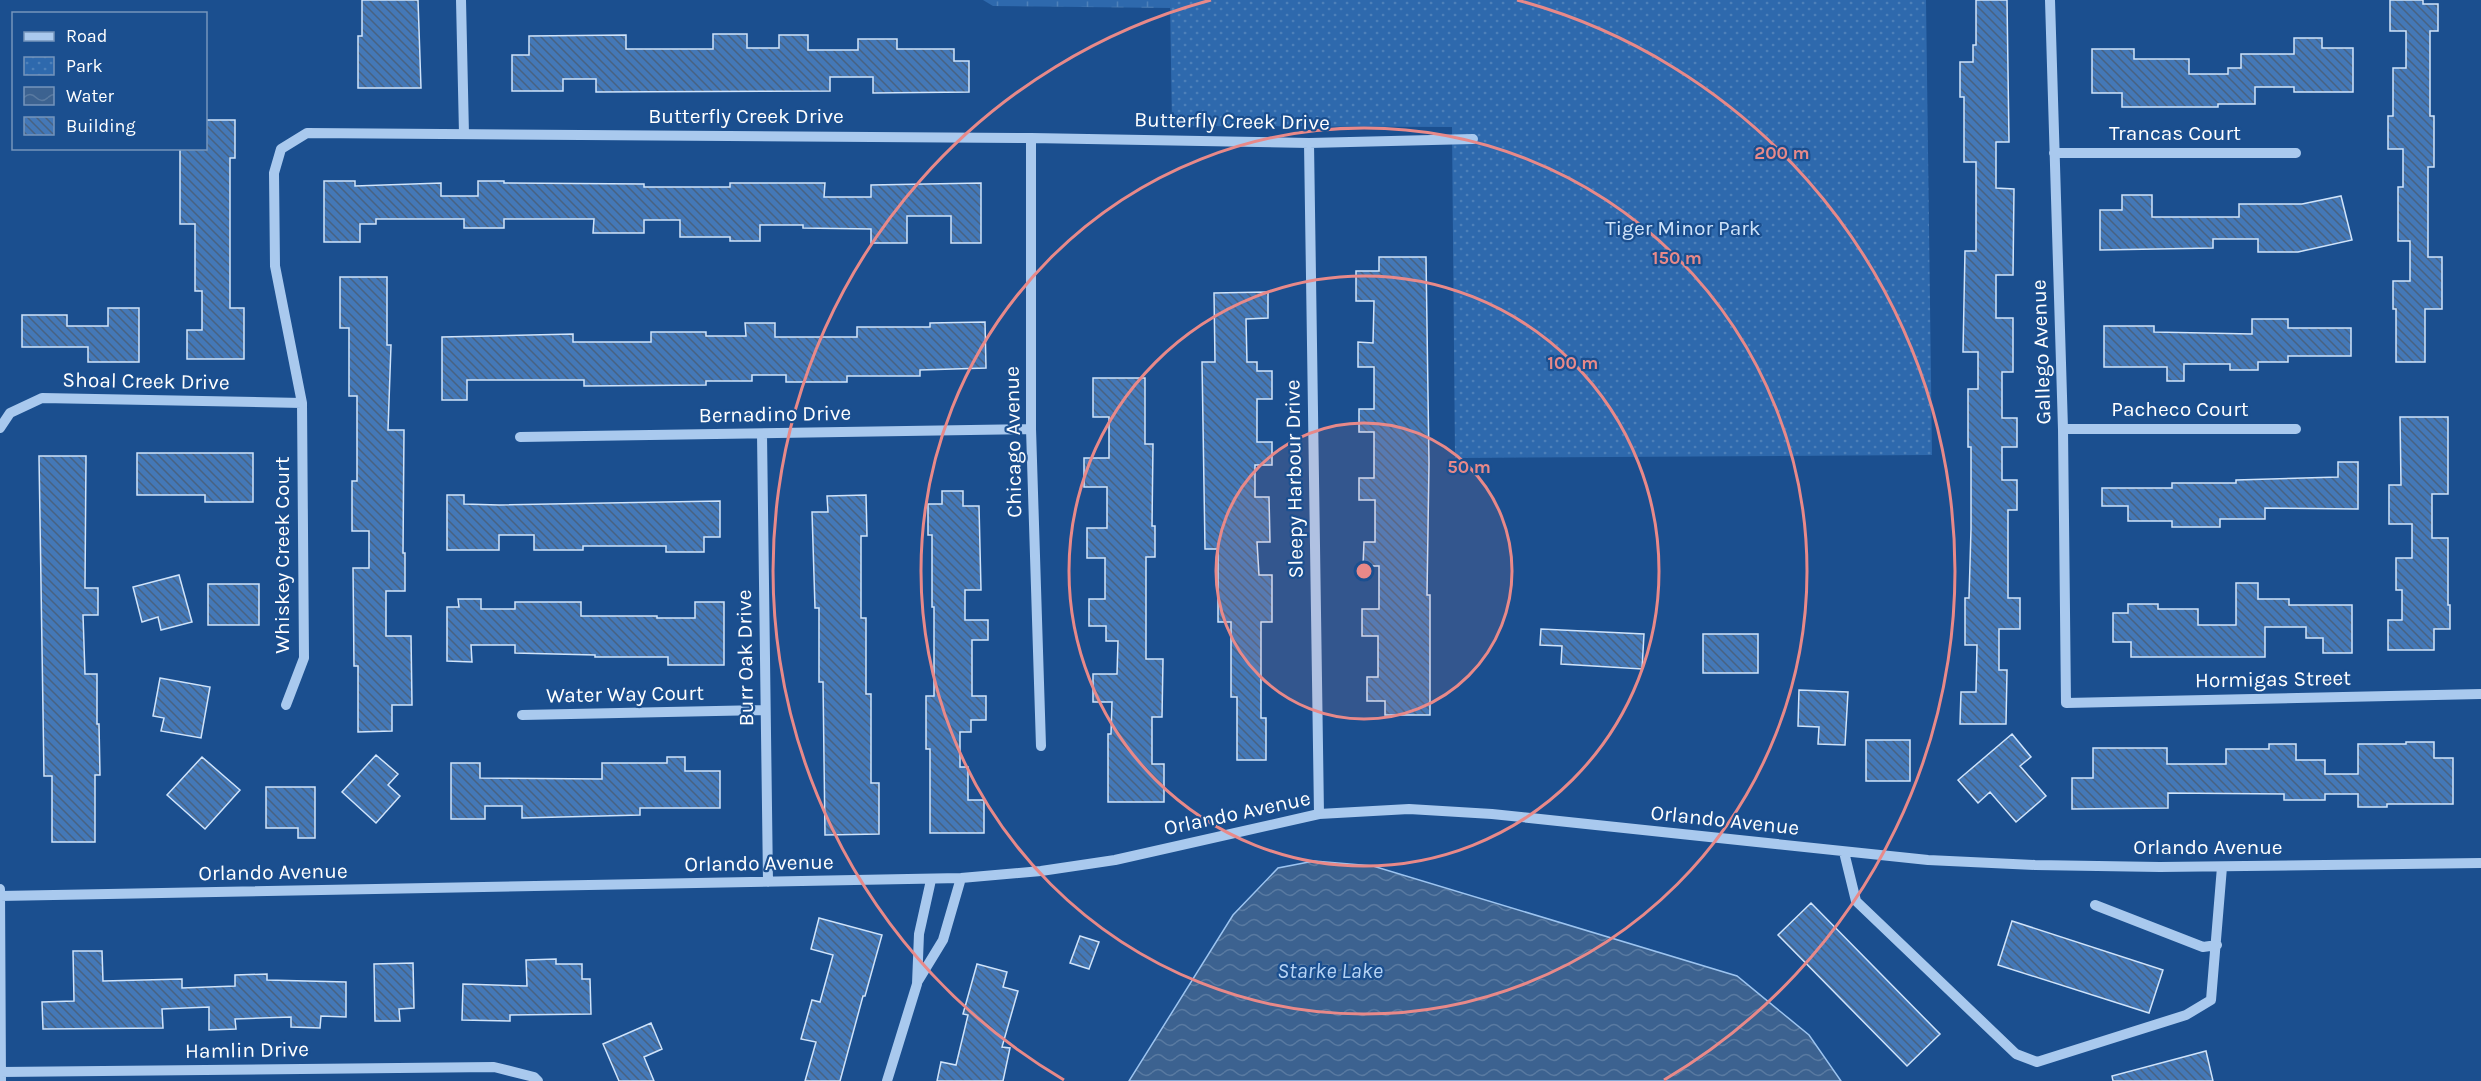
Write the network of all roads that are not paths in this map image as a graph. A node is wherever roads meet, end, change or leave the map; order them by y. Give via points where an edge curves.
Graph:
1 (461, 0) edge
2 (2050, 0) edge
3 (464, 134) junction
4 (1031, 138) junction
5 (1473, 139) dead end
6 (1309, 143) junction
7 (2054, 153) junction
8 (2296, 153) dead end
9 (302, 403) junction
10 (0, 428) edge
11 (1031, 429) junction
12 (2063, 429) junction
13 (2296, 429) dead end
14 (762, 434) junction
15 (520, 436) dead end
16 (2481, 694) edge
17 (2066, 703) joint
18 (286, 705) dead end
19 (765, 710) junction
20 (522, 716) dead end
21 (1041, 746) dead end
22 (1319, 814) junction
23 (1845, 852) junction
24 (2481, 863) edge
25 (2222, 867) junction
26 (961, 878) junction
27 (931, 880) junction
28 (768, 882) junction
29 (0, 890) edge
30 (0, 896) edge
31 (2095, 905) dead end
32 (2217, 945) junction
33 (916, 984) junction
34 (278, 1069) junction
35 (1, 1077) edge
36 (278, 1081) edge
37 (538, 1081) edge
38 (886, 1081) edge

1 - 3 street
2 - 7 street, Gallego Avenue
3 - 4 street, Butterfly Creek Drive
3 - 9 street, Butterfly Creek Drive via 308,133 280,149 274,173 275,266
4 - 6 street, Butterfly Creek Drive
4 - 11 street, Chicago Avenue
5 - 6 street, Butterfly Creek Drive
6 - 22 street, Sleepy Harbour Drive
7 - 8 street, Trancas Court
7 - 12 street, Gallego Avenue
9 - 10 street, Shoal Creek Drive via 42,398 10,413
9 - 18 street, Whiskey Creek Court via 304,658
11 - 14 street, Bernadino Drive
11 - 21 street, Chicago Avenue
12 - 13 street, Pacheco Court
12 - 17 street, Gallego Avenue
14 - 15 street, Bernadino Drive
14 - 19 street, Burr Oak Drive
16 - 17 street, Hormigas Street
19 - 20 street, Water Way Court
19 - 28 street, Burr Oak Drive
22 - 23 street, Orlando Avenue via 1409,809 1492,814
22 - 26 street, Orlando Avenue via 1115,860
23 - 25 street, Orlando Avenue via 2035,866
23 - 32 street via 1856,901 2016,1054 2037,1062 2187,1015 2211,1000
24 - 25 street, Orlando Avenue
25 - 32 street
26 - 27 street, Orlando Avenue
26 - 33 street via 943,940
27 - 28 street, Orlando Avenue
27 - 33 street via 920,934
28 - 30 street, Orlando Avenue
29 - 30 street
30 - 35 street
31 - 32 street via 2203,947
33 - 38 street
34 - 35 street, Hamlin Drive
34 - 36 street
34 - 37 street, Hamlin Drive via 494,1067

